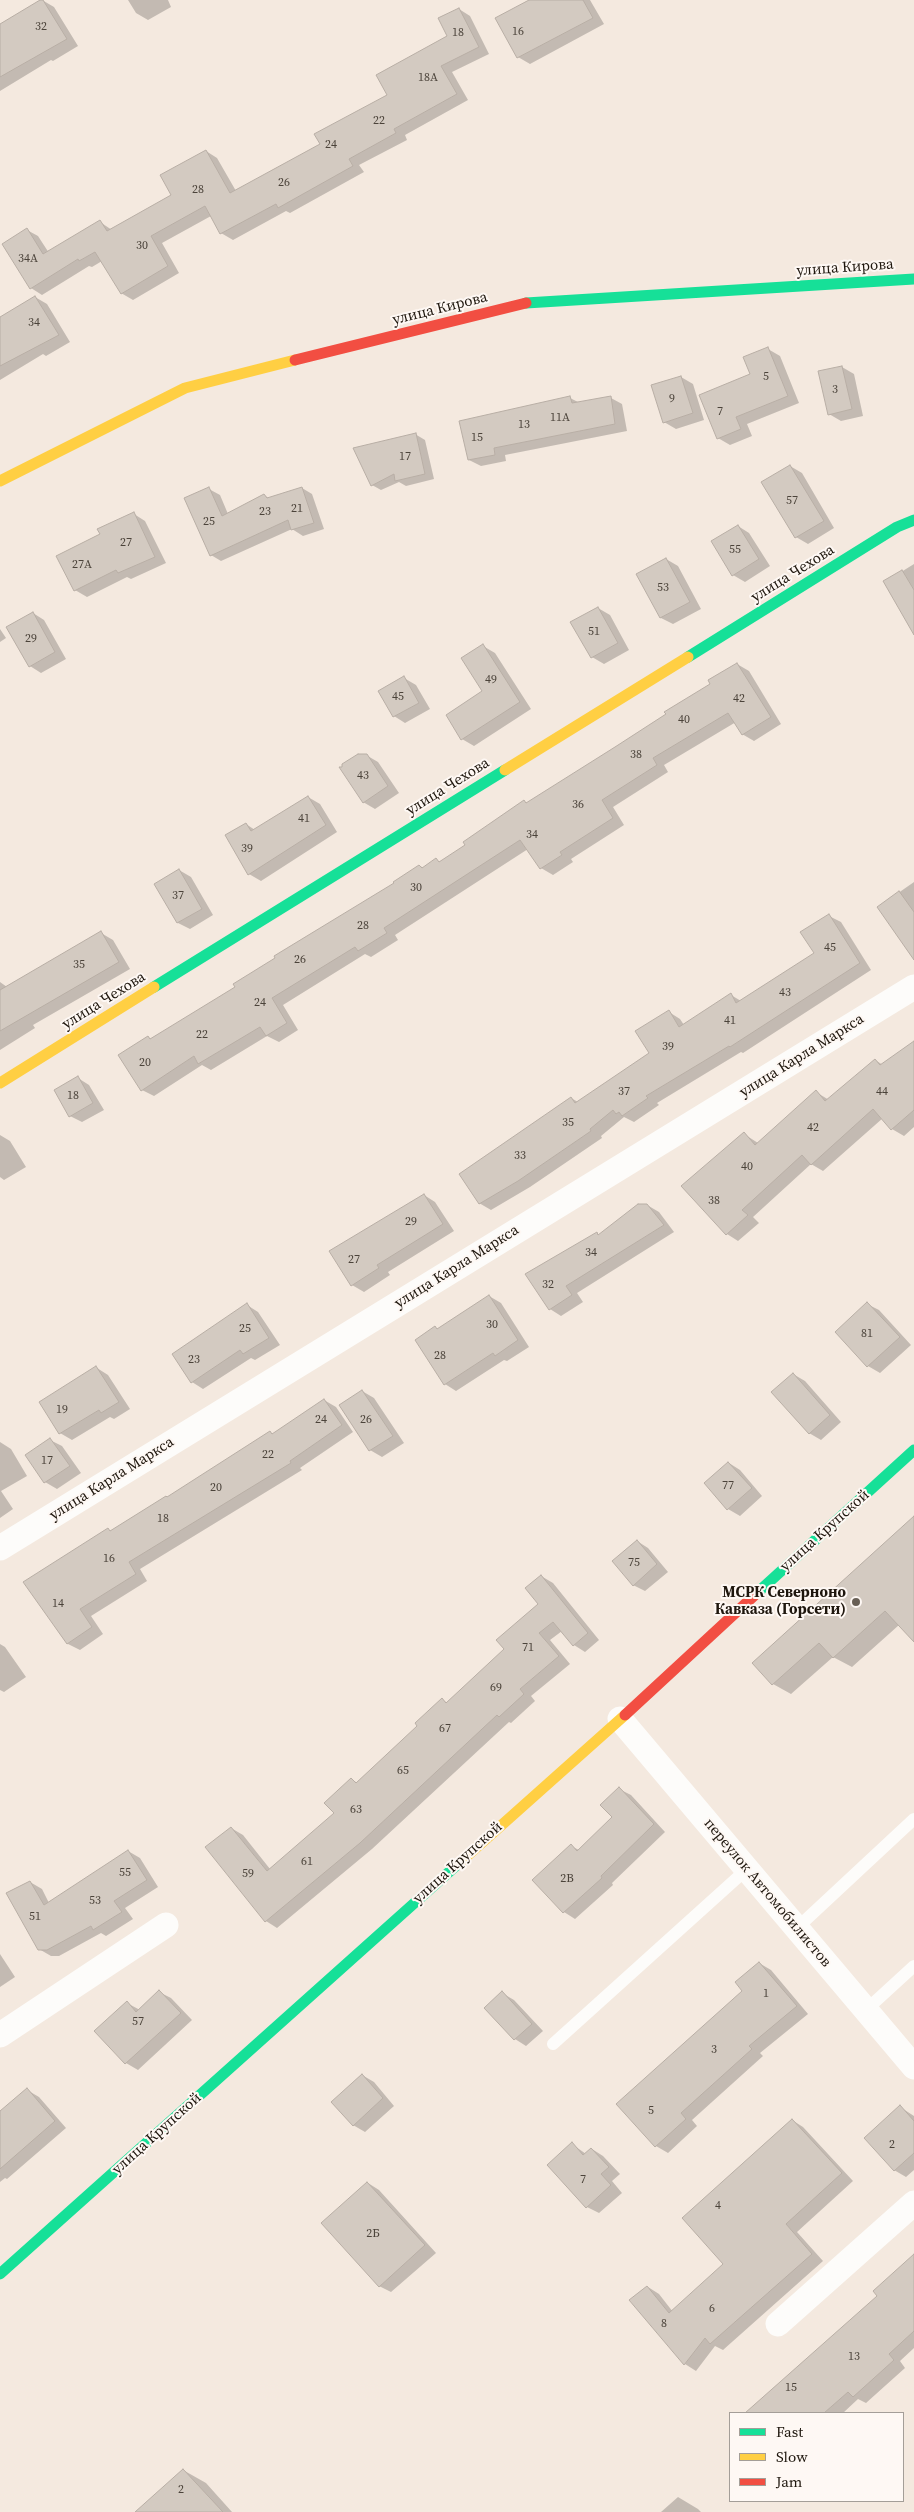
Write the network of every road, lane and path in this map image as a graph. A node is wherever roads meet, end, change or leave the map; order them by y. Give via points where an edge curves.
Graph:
1 (914, 279) edge
2 (0, 481) edge
3 (914, 520) edge
4 (914, 987) edge
5 (0, 1083) edge
6 (914, 1450) edge
7 (0, 1548) edge
8 (620, 1719) junction
9 (914, 1819) edge
10 (747, 1869) junction
11 (166, 1925) dead end
12 (797, 1928) junction
13 (914, 1966) edge
14 (866, 2010) junction
15 (0, 2035) edge
16 (553, 2044) dead end
17 (914, 2067) edge
18 (914, 2204) edge
19 (0, 2274) edge
20 (778, 2324) dead end

1 - 2 street, улица Кирова via 524,303 185,388
3 - 5 street, улица Чехова via 897,527
4 - 7 street, улица Карла Маркса
6 - 8 street, улица Крупской
8 - 10 street, переулок Автомобилистов
8 - 19 street, улица Крупской
9 - 12 lane
10 - 12 street, переулок Автомобилистов
10 - 16 lane
11 - 15 street
12 - 14 street, переулок Автомобилистов
13 - 14 lane
14 - 17 street, переулок Автомобилистов
18 - 20 street

